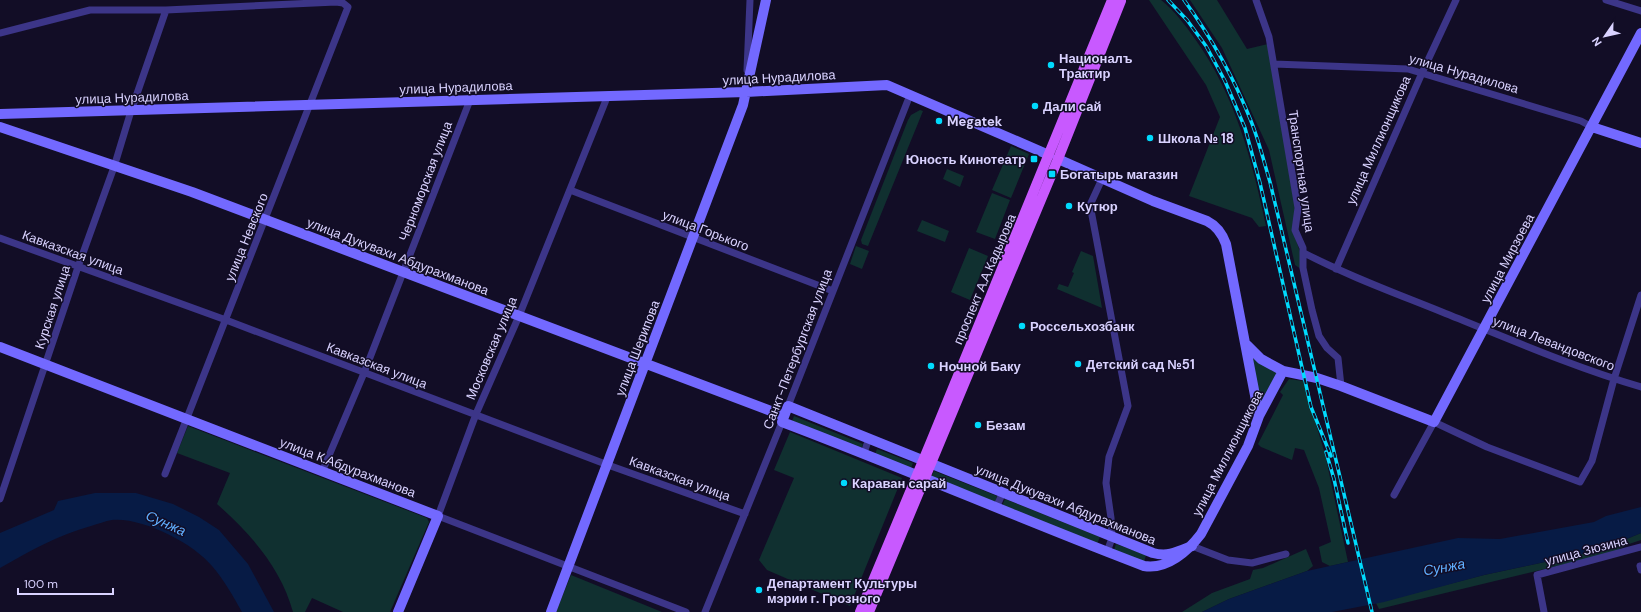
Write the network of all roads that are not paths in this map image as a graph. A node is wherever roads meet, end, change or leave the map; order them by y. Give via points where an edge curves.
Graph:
1 (199, 0) edge
2 (750, 0) edge
3 (766, 0) edge
4 (1117, 0) edge
5 (1256, 0) edge
6 (1456, 0) edge
7 (1606, 0) edge
8 (197, 8) junction
9 (166, 10) junction
10 (1641, 11) edge
11 (0, 33) edge
12 (1641, 33) edge
13 (1274, 64) junction
14 (1422, 73) junction
15 (746, 92) junction
16 (608, 95) junction
17 (910, 95) junction
18 (470, 100) junction
19 (310, 104) junction
20 (131, 110) junction
21 (0, 114) edge
22 (0, 127) edge
23 (1592, 127) junction
24 (1641, 143) edge
25 (1053, 157) junction
26 (114, 167) junction
27 (1102, 179) junction
28 (570, 190) junction
29 (266, 220) junction
30 (0, 238) edge
31 (693, 238) junction
32 (1304, 253) junction
33 (78, 267) junction
34 (1336, 269) junction
35 (403, 273) junction
36 (833, 291) junction
37 (1641, 295) edge
38 (519, 316) junction
39 (226, 320) junction
40 (1484, 329) junction
41 (1247, 345) junction
42 (0, 347) edge
43 (46, 364) junction
44 (645, 364) junction
45 (1283, 371) junction
46 (364, 373) junction
47 (1614, 379) junction
48 (1341, 386) junction
49 (1641, 387) edge
50 (788, 406) junction
51 (476, 414) junction
52 (1259, 416) junction
53 (187, 419) junction
54 (783, 419) junction
55 (1434, 422) junction
56 (869, 438) junction
57 (864, 453) junction
58 (928, 462) junction
59 (608, 465) junction
60 (322, 472) junction
61 (165, 474) dead end
62 (921, 477) junction
63 (1003, 492) junction
64 (1394, 495) dead end
65 (0, 499) edge
66 (996, 508) junction
67 (745, 514) junction
68 (438, 516) junction
69 (1112, 538) junction
70 (1192, 546) junction
71 (1641, 547) edge
72 (1107, 552) junction
73 (1153, 553) junction
74 (1286, 554) dead end
75 (1144, 566) junction
76 (568, 568) junction
77 (398, 612) edge
78 (550, 612) edge
79 (686, 612) edge
80 (705, 612) edge
81 (860, 612) edge
82 (869, 612) edge
83 (1544, 612) edge

1 - 8 street
2 - 15 street, улица Шерипова
3 - 15 street, улица Шерипова
4 - 25 main road, проспект А.А.Кадырова
5 - 13 street, Транспортная улица via 1269,37
6 - 14 street, улица Миллионщикова
7 - 10 street
8 - 9 street
8 - 19 street, улица Невского via 336,2 348,7
9 - 11 street via 90,10
9 - 20 street, Курская улица
12 - 23 street, улица Мирзоева
13 - 14 street, улица Нурадилова via 1408,69
13 - 32 street, Транспортная улица via 1298,208 1295,230
14 - 23 street, улица Нурадилова via 1581,121
14 - 34 street, улица Миллионщикова
15 - 16 street, улица Нурадилова
15 - 17 street, улица Нурадилова via 887,85
15 - 31 street, улица Шерипова
16 - 18 street, улица Нурадилова
16 - 28 street, Московская улица
17 - 25 street, улица Нурадилова
17 - 36 street, Санкт-Петербургская улица
18 - 19 street, улица Нурадилова
18 - 35 street, Черноморская улица
19 - 20 street, улица Нурадилова
19 - 29 street, улица Невского
20 - 21 street, улица Нурадилова
20 - 26 street, Курская улица
22 - 26 street, улица Дукувахи Абдурахманова
23 - 24 street, улица Нурадилова
23 - 40 street, улица Мирзоева
25 - 27 street, улица Нурадилова
25 - 58 main road, проспект А.А.Кадырова
26 - 29 street, улица Дукувахи Абдурахманова via 192,192
26 - 33 street, Курская улица
27 - 41 street, улица Нурадилова via 1214,224 1222,233
27 - 69 street via 1090,205 1128,406 1109,457 1106,483
28 - 31 street, улица Горького
28 - 38 street, Московская улица
29 - 35 street, улица Дукувахи Абдурахманова
29 - 39 street, улица Невского
30 - 33 street, Кавказская улица
31 - 36 street, улица Горького
31 - 44 street, улица Шерипова
32 - 34 street, улица Левандовского
32 - 48 street, Транспортная улица via 1304,268 1319,336 1338,358
33 - 39 street, Кавказская улица
33 - 43 street, Курская улица
34 - 40 street, улица Левандовского
35 - 38 street, улица Дукувахи Абдурахманова
35 - 46 street, Черноморская улица
36 - 50 street, Санкт-Петербургская улица
37 - 47 street
38 - 44 street, улица Дукувахи Абдурахманова
38 - 51 street, Московская улица
39 - 46 street, Кавказская улица
39 - 53 street, улица Невского
40 - 47 street, улица Левандовского
40 - 55 street, улица Мирзоева
41 - 45 street via 1261,359
41 - 52 street, улица Нурадилова
42 - 43 street, улица К.Абдурахманова
43 - 53 street, улица К.Абдурахманова
43 - 65 street, Курская улица
44 - 54 street, улица Дукувахи Абдурахманова
44 - 59 street, улица Шерипова
45 - 48 street
45 - 52 street, улица Миллионщикова
46 - 51 street, Кавказская улица
46 - 60 street, Черноморская улица
47 - 49 street, улица Левандовского
47 - 55 street via 1592,461 1580,482 1487,447
48 - 55 street
50 - 54 street, Санкт-Петербургская улица
50 - 56 street, улица Дукувахи Абдурахманова
51 - 59 street, Кавказская улица
51 - 68 street, Московская улица
52 - 70 street, улица Миллионщикова via 1248,446
53 - 60 street, улица К.Абдурахманова
53 - 61 street, улица Невского
54 - 57 street, улица Дукувахи Абдурахманова
54 - 67 street, Санкт-Петербургская улица
55 - 64 street, улица Мирзоева
56 - 57 street
56 - 58 street, улица Дукувахи Абдурахманова
57 - 62 street, улица Дукувахи Абдурахманова
58 - 62 main road, проспект А.А.Кадырова
58 - 63 street, улица Дукувахи Абдурахманова
59 - 67 street, Кавказская улица
59 - 76 street, улица Шерипова
60 - 68 street, улица К.Абдурахманова
62 - 66 street, улица Дукувахи Абдурахманова
62 - 81 main road, проспект А.А.Кадырова
62 - 82 main road, проспект А.А.Кадырова
63 - 66 street
63 - 69 street, улица Дукувахи Абдурахманова
66 - 72 street, улица Дукувахи Абдурахманова
67 - 80 street, Санкт-Петербургская улица
68 - 76 street, улица К.Абдурахманова
68 - 77 street, Московская улица
69 - 72 street
69 - 73 street, улица Дукувахи Абдурахманова
70 - 73 street, улица Дукувахи Абдурахманова via 1172,555 1162,556
70 - 74 street via 1228,560 1252,563
70 - 75 street, улица Дукувахи Абдурахманова via 1171,560 1152,567
71 - 83 street, улица Зюзина via 1537,575
72 - 75 street, улица Дукувахи Абдурахманова
73 - 75 street
76 - 78 street, улица Шерипова
76 - 79 street, улица К.Абдурахманова

